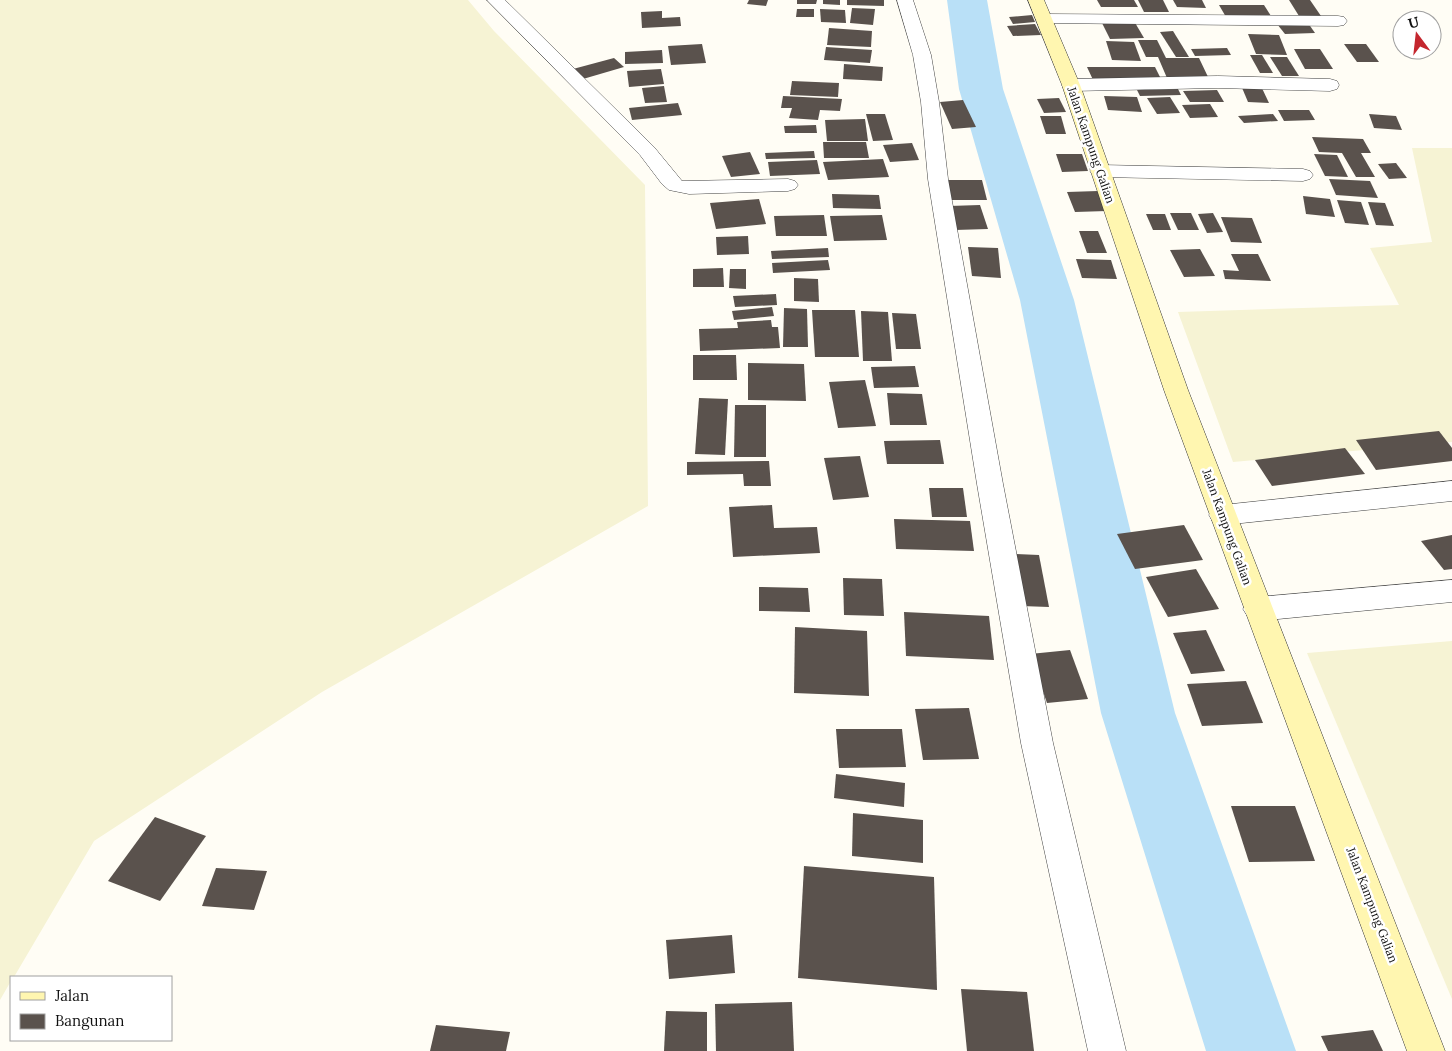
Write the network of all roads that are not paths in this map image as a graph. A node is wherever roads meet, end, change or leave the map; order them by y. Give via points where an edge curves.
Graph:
1 (495, 0) edge
2 (905, 0) edge
3 (1041, 10) edge
4 (1338, 21) dead end
5 (1071, 85) junction
6 (1330, 85) dead end
7 (1100, 171) junction
8 (1303, 175) dead end
9 (788, 185) dead end
10 (1452, 491) edge
11 (1223, 515) junction
12 (1452, 591) edge
13 (1258, 609) junction
14 (1107, 1051) edge
15 (1426, 1051) edge

1 - 9 street via 647,151 676,186
2 - 14 street via 922,55 938,179 1038,743
3 - 4 street
3 - 5 main road, Jalan Kampung Galian
5 - 6 street via 1218,82
5 - 7 main road, Jalan Kampung Galian
7 - 8 street
7 - 11 main road, Jalan Kampung Galian
10 - 11 street
11 - 13 main road, Jalan Kampung Galian
12 - 13 street
13 - 15 main road, Jalan Kampung Galian

